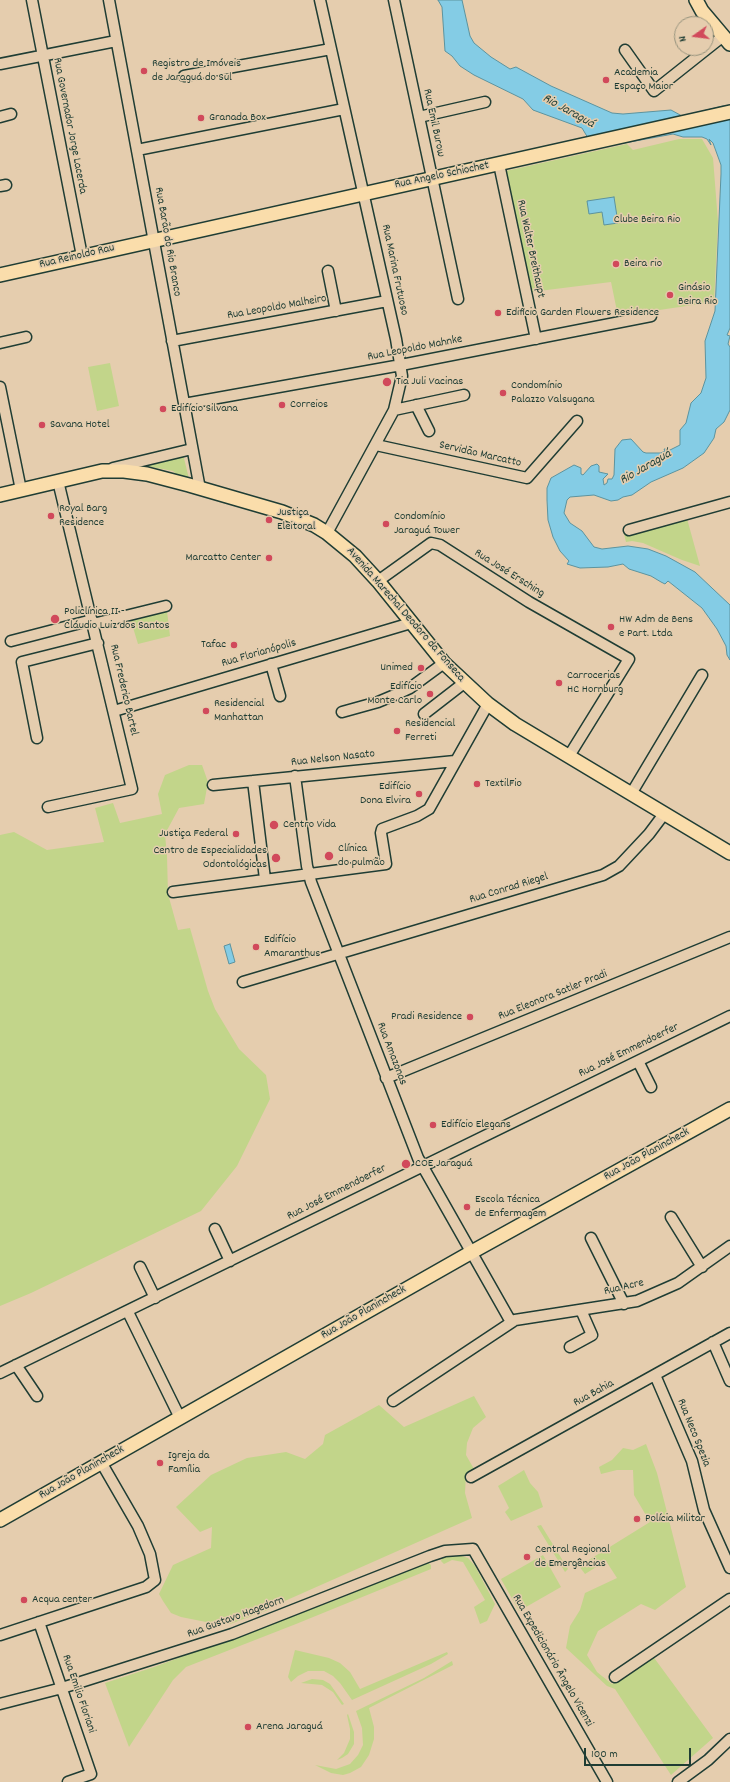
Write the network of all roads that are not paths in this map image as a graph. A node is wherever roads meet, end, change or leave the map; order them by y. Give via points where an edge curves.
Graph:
1 (32, 0) edge
2 (109, 0) edge
3 (320, 0) edge
4 (394, 0) edge
5 (696, 0) edge
6 (116, 41) junction
7 (726, 41) edge
8 (331, 49) junction
9 (625, 50) dead end
10 (42, 55) junction
11 (0, 64) edge
12 (184, 76) dead end
13 (485, 102) dead end
14 (344, 109) junction
15 (730, 112) edge
16 (11, 114) dead end
17 (0, 117) edge
18 (419, 117) junction
19 (137, 150) junction
20 (499, 164) junction
21 (432, 179) junction
22 (364, 194) junction
23 (154, 240) junction
24 (82, 256) junction
25 (328, 271) dead end
26 (0, 275) edge
27 (458, 299) dead end
28 (387, 301) junction
29 (336, 311) junction
30 (651, 316) dead end
31 (26, 337) dead end
32 (536, 339) junction
33 (172, 340) junction
34 (0, 343) edge
35 (401, 365) junction
36 (0, 387) edge
37 (464, 395) dead end
38 (184, 404) junction
39 (416, 406) junction
40 (394, 410) junction
41 (577, 420) dead end
42 (429, 431) dead end
43 (376, 445) junction
44 (192, 448) junction
45 (102, 471) junction
46 (58, 481) junction
47 (200, 489) junction
48 (21, 490) junction
49 (0, 495) edge
50 (730, 502) edge
51 (629, 530) dead end
52 (327, 533) junction
53 (378, 580) junction
54 (166, 606) dead end
55 (93, 622) junction
56 (411, 623) junction
57 (11, 641) dead end
58 (98, 643) junction
59 (444, 663) junction
60 (271, 664) junction
61 (702, 676) dead end
62 (464, 683) junction
63 (280, 696) dead end
64 (488, 704) junction
65 (114, 711) junction
66 (342, 712) dead end
67 (424, 714) dead end
68 (37, 738) dead end
69 (569, 756) junction
70 (455, 761) junction
71 (295, 776) junction
72 (253, 781) junction
73 (213, 785) dead end
74 (631, 794) junction
75 (48, 807) dead end
76 (664, 814) junction
77 (730, 853) edge
78 (308, 873) junction
79 (265, 879) junction
80 (173, 892) dead end
81 (730, 937) edge
82 (338, 953) junction
83 (243, 982) dead end
84 (730, 1016) edge
85 (638, 1061) junction
86 (386, 1078) junction
87 (652, 1087) dead end
88 (730, 1109) edge
89 (421, 1166) junction
90 (671, 1217) dead end
91 (215, 1229) dead end
92 (591, 1238) dead end
93 (730, 1246) edge
94 (470, 1253) junction
95 (230, 1261) junction
96 (140, 1267) dead end
97 (702, 1267) junction
98 (155, 1298) junction
99 (624, 1304) junction
100 (582, 1310) junction
101 (128, 1312) junction
102 (511, 1322) junction
103 (730, 1333) edge
104 (713, 1342) junction
105 (570, 1348) dead end
106 (16, 1365) junction
107 (0, 1373) edge
108 (655, 1375) junction
109 (730, 1381) edge
110 (37, 1396) dead end
111 (393, 1401) dead end
112 (180, 1418) junction
113 (101, 1462) junction
114 (471, 1477) dead end
115 (0, 1520) edge
116 (475, 1552) joint
117 (730, 1568) edge
118 (730, 1599) edge
119 (40, 1622) junction
120 (0, 1635) edge
121 (615, 1677) dead end
122 (62, 1688) junction
123 (0, 1704) edge
124 (730, 1739) edge
125 (68, 1782) edge
126 (607, 1782) edge
127 (678, 1782) edge

1 - 10 street, Rua Governador Jorge Lacerda
2 - 6 street, Rua Barão do Rio Branco
3 - 8 street, Rua Marina Frutuoso
4 - 18 street, Rua Emil Burow
5 - 7 main road
6 - 10 street
6 - 19 street, Rua Barão do Rio Branco
7 - 9 street via 654,91
8 - 12 street
8 - 14 street, Rua Marina Frutuoso
10 - 11 street
10 - 24 street, Rua Governador Jorge Lacerda
13 - 18 street
14 - 19 street
14 - 22 street, Rua Marina Frutuoso
15 - 20 main road, Rua Angelo Schiochet
16 - 17 street
18 - 21 street, Rua Emil Burow
19 - 23 street, Rua Barão do Rio Branco
20 - 21 main road, Rua Angelo Schiochet
20 - 32 street, Rua Walter Breithaupt
21 - 22 main road, Rua Angelo Schiochet
21 - 27 street, Rua Emil Burow
22 - 23 main road, Rua Angelo Schiochet
22 - 28 street, Rua Marina Frutuoso
23 - 24 main road, Rua Reinoldo Rau
23 - 33 street, Rua Barão do Rio Branco
24 - 26 main road, Rua Reinoldo Rau
25 - 29 street
28 - 29 street, Rua Leopoldo Malheiro
28 - 35 street, Rua Marina Frutuoso
29 - 33 street, Rua Leopoldo Malheiro
30 - 32 street, Rua Leopoldo Mahnke
31 - 34 street
32 - 35 street, Rua Leopoldo Mahnke
33 - 38 street, Rua Barão do Rio Branco
35 - 38 street, Rua Leopoldo Mahnke
35 - 40 street, Rua Marina Frutuoso via 402,376
36 - 48 street
37 - 39 street
38 - 44 street, Rua Barão do Rio Branco
39 - 40 street
39 - 42 street
40 - 43 street, Rua Marina Frutuoso
41 - 43 street, Servidão Marcatto via 527,478
43 - 52 street, Rua Marina Frutuoso
44 - 45 street
44 - 47 street, Rua Barão do Rio Branco
45 - 46 main road, Avenida Marechal Deodoro da Fonseca
45 - 47 main road, Avenida Marechal Deodoro da Fonseca via 147,474
46 - 48 main road, Avenida Marechal Deodoro da Fonseca
46 - 55 street, Rua Frederico Bartel
47 - 52 main road, Avenida Marechal Deodoro da Fonseca via 282,512
48 - 49 main road, Avenida Marechal Deodoro da Fonseca
50 - 51 street
52 - 53 main road, Avenida Marechal Deodoro da Fonseca via 355,556
53 - 56 main road, Avenida Marechal Deodoro da Fonseca
53 - 69 street, Rua José Ersching via 431,543 629,659
54 - 55 street
55 - 57 street
55 - 58 street, Rua Frederico Bartel
56 - 59 main road, Avenida Marechal Deodoro da Fonseca
56 - 60 street, Rua Florianópolis
58 - 65 street, Rua Frederico Bartel
58 - 68 street via 22,662
59 - 62 main road, Avenida Marechal Deodoro da Fonseca
59 - 66 street via 410,688 378,702
60 - 63 street
60 - 65 street, Rua Florianópolis
61 - 74 street
62 - 64 main road, Avenida Marechal Deodoro da Fonseca
62 - 67 street
64 - 69 main road, Avenida Marechal Deodoro da Fonseca via 515,724
64 - 70 street
65 - 75 street, Rua Frederico Bartel via 132,789
69 - 74 main road, Avenida Marechal Deodoro da Fonseca
70 - 71 street, Rua Nelson Nasato
70 - 78 street via 429,809 382,828 386,864
71 - 72 street, Rua Nelson Nasato
71 - 78 street, Rua Amazonas
72 - 73 street, Rua Nelson Nasato
72 - 79 street
74 - 76 main road, Avenida Marechal Deodoro da Fonseca
76 - 77 main road, Avenida Marechal Deodoro da Fonseca
76 - 82 street, Rua Conrad Riegel via 649,834 618,866 603,875
78 - 79 street
78 - 82 street, Rua Amazonas
79 - 80 street
81 - 86 street, Rua Eleonora Satler Pradi
82 - 83 street, Rua Conrad Riegel
82 - 86 street, Rua Amazonas
84 - 85 street, Rua José Emmendoerfer
85 - 87 street
85 - 89 street, Rua José Emmendoerfer
86 - 89 street, Rua Amazonas
88 - 94 main road, Rua João Planincheck
89 - 94 street, Rua Amazonas
89 - 95 street, Rua José Emmendoerfer
90 - 97 street
91 - 95 street
92 - 99 street
93 - 97 street, Rua Acre
94 - 102 street, Rua Amazonas
94 - 112 main road, Rua João Planincheck
95 - 98 street, Rua José Emmendoerfer
96 - 98 street
97 - 99 street, Rua Acre via 664,1290
98 - 101 street, Rua José Emmendoerfer
99 - 100 street, Rua Acre
100 - 102 street, Rua Acre
100 - 105 street via 592,1335
101 - 106 street, Rua José Emmendoerfer
101 - 112 street
102 - 111 street
103 - 104 street, Rua Bahia
104 - 108 street, Rua Bahia
104 - 109 street
106 - 107 street, Rua José Emmendoerfer
106 - 110 street
108 - 114 street, Rua Bahia
108 - 117 street, Rua Neco Spezia via 692,1461 704,1510
112 - 113 main road, Rua João Planincheck
113 - 115 main road, Rua João Planincheck
113 - 119 street via 138,1526 150,1554 155,1580 146,1587
116 - 122 street, Rua Gustavo Hagedorn via 473,1548 460,1549 430,1556 232,1634
116 - 126 street, Rua Expedicionário Ângelo Vicenzi
118 - 121 street
119 - 120 street
119 - 122 street, Rua Emilio Floriani
122 - 123 street, Rua Gustavo Hagedorn
122 - 125 street, Rua Emilio Floriani via 91,1774
124 - 127 street via 708,1760

